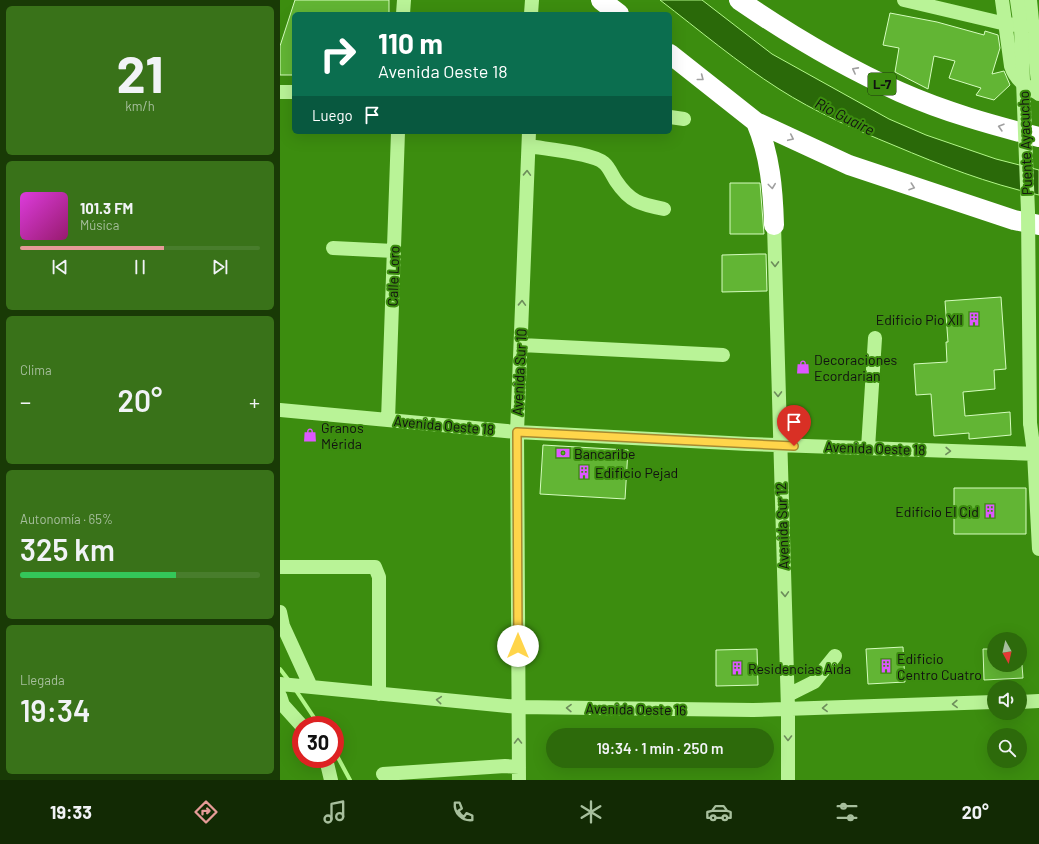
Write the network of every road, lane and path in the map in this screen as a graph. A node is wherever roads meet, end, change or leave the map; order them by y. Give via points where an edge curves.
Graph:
1 (404, 0) edge
2 (532, 0) edge
3 (601, 0) edge
4 (739, 0) edge
5 (904, 0) edge
6 (1002, 0) edge
7 (1017, 0) edge
8 (1030, 0) edge
9 (403, 12) edge
10 (532, 12) edge
11 (616, 12) edge
12 (1006, 24) junction
13 (1033, 26) junction
14 (672, 56) edge
15 (280, 92) edge
16 (292, 92) edge
17 (1039, 94) edge
18 (756, 122) junction
19 (398, 134) edge
20 (529, 134) edge
21 (1039, 138) edge
22 (529, 146) junction
23 (664, 209) dead end
24 (774, 225) joint
25 (1039, 225) edge
26 (332, 248) dead end
27 (394, 251) junction
28 (875, 338) dead end
29 (521, 345) junction
30 (723, 355) dead end
31 (280, 410) edge
32 (388, 420) junction
33 (517, 432) junction
34 (780, 446) junction
35 (868, 448) junction
36 (1037, 453) edge
37 (1038, 506) edge
38 (1039, 549) edge
39 (280, 567) edge
40 (280, 612) edge
41 (835, 656) dead end
42 (280, 684) edge
43 (310, 687) junction
44 (379, 694) junction
45 (788, 694) junction
46 (280, 696) edge
47 (1039, 701) edge
48 (987, 702) edge
49 (1027, 702) edge
50 (518, 707) junction
51 (788, 709) junction
52 (293, 716) edge
53 (328, 768) edge
54 (383, 774) dead end
55 (519, 774) edge
56 (331, 780) edge
57 (788, 780) edge

1 - 9 street
2 - 10 street
3 - 11 highway
21 -> 4 highway, L-7 via 901,93 836,60
5 - 12 street
6 - 12 street
7 - 36 street, Puente Ayacucho, bridge via 1021,28 1028,212 1030,423
8 - 13 street
12 - 13 street
12 - 17 street via 1014,74 1017,80
13 - 17 street
14 -> 18 highway
15 - 16 street
18 -> 24 highway via 764,140 770,170
18 -> 25 highway via 849,165 984,211
19 - 27 street, Calle Loro
20 - 22 street, Avenida Sur 10
22 - 23 street via 590,156 603,162 631,199
29 -> 22 street, Avenida Sur 10
24 -> 34 street, Avenida Sur 12
26 - 27 street
27 - 32 street, Calle Loro
28 - 35 street
29 - 30 street
29 - 33 street, Avenida Sur 10
31 - 32 street, Avenida Oeste 18
32 - 33 street, Avenida Oeste 18
33 - 34 street, Avenida Oeste 18
33 - 50 street, Avenida Sur 10
34 - 35 street, Avenida Oeste 18
34 -> 45 street, Avenida Sur 12
35 -> 36 street, Avenida Oeste 18
36 - 37 street, Puente Ayacucho
37 - 38 street, Puente Ayacucho
39 - 44 street via 375,567 379,577
40 - 43 street via 283,626
41 - 45 street via 814,682
42 - 43 street, Avenida Oeste 16
43 - 44 street, Avenida Oeste 16
50 -> 44 street, Avenida Oeste 16
45 - 51 street, Avenida Sur 12
46 - 52 street via 283,705
47 - 49 street
48 -> 51 street, Avenida Oeste 16
51 -> 50 street, Avenida Oeste 16
55 -> 50 street, Avenida Sur 10
51 -> 57 street, Avenida Sur 12
53 - 56 street
54 - 55 street via 505,766

